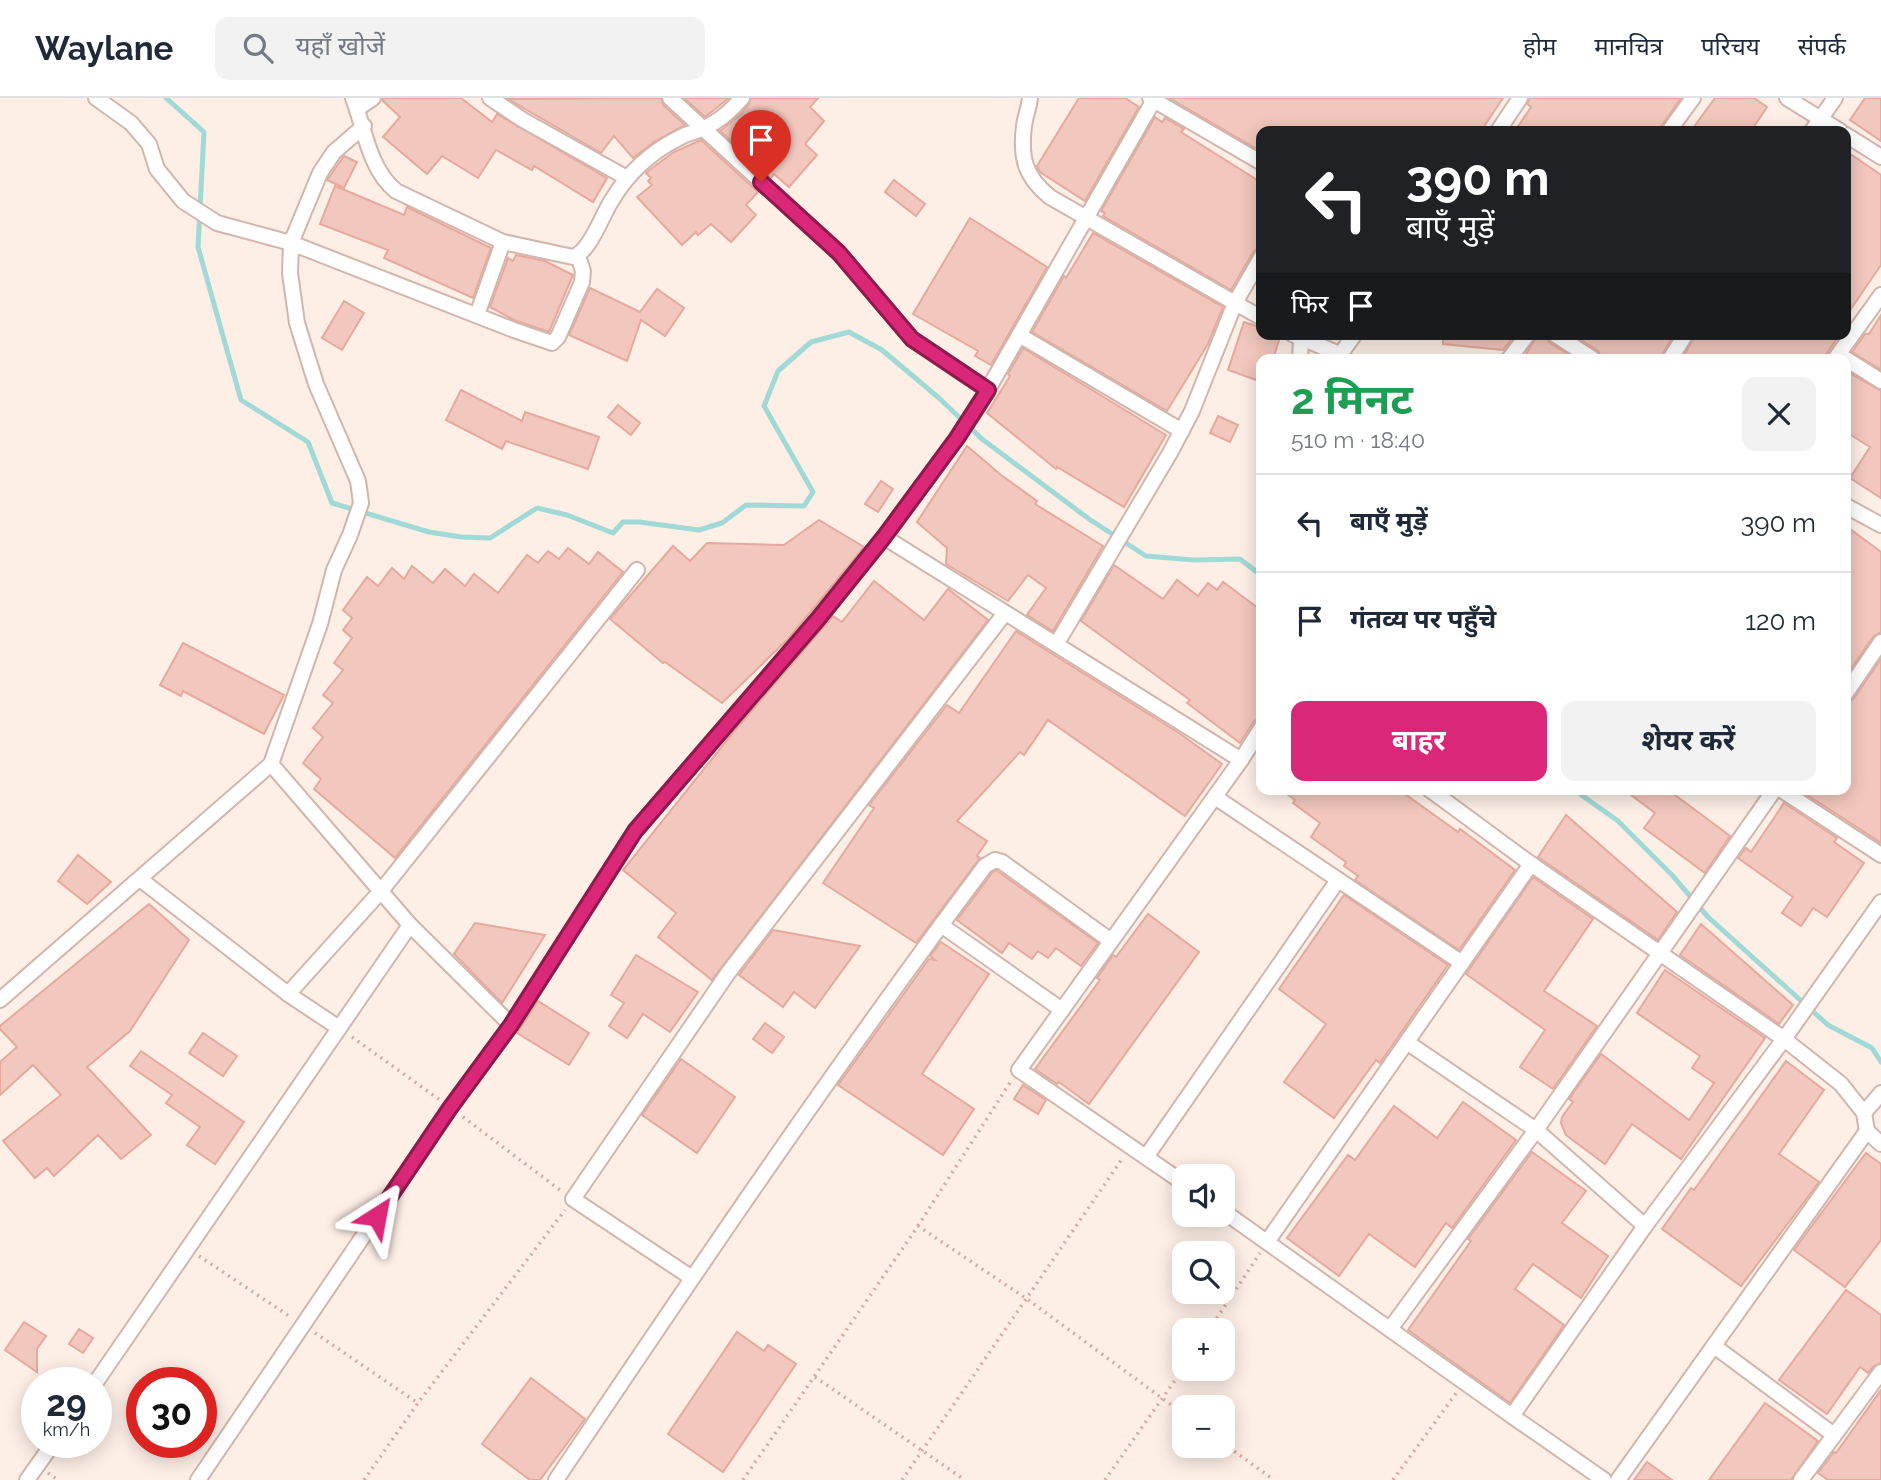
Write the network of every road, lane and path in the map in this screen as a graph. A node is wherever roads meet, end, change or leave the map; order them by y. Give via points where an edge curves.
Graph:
1 (96, 98) edge
2 (373, 98) edge
3 (491, 98) edge
4 (670, 98) edge
5 (742, 98) edge
6 (1030, 98) edge
7 (1520, 98) edge
8 (1693, 98) edge
9 (1787, 98) edge
10 (1835, 98) edge
11 (1153, 99) edge
12 (355, 104) edge
13 (1816, 125) edge
14 (364, 126) junction
15 (1501, 126) edge
16 (1673, 126) edge
17 (703, 129) junction
18 (1851, 138) edge
19 (1881, 157) edge
20 (1256, 159) edge
21 (627, 178) junction
22 (1086, 217) junction
23 (503, 242) junction
24 (291, 243) junction
25 (578, 256) junction
26 (1256, 266) edge
27 (1881, 295) edge
28 (1235, 303) junction
29 (477, 315) junction
30 (1256, 315) edge
31 (1019, 335) junction
32 (1304, 340) edge
33 (1350, 340) edge
34 (1523, 340) edge
35 (1563, 340) edge
36 (1513, 354) edge
37 (1585, 354) edge
38 (1844, 354) edge
39 (1851, 364) edge
40 (1881, 381) edge
41 (986, 394) junction
42 (1182, 431) junction
43 (1851, 509) edge
44 (1881, 526) edge
45 (884, 537) junction
46 (637, 570) dead end
47 (1005, 612) junction
48 (1881, 642) edge
49 (1057, 643) junction
50 (1851, 686) edge
51 (1256, 736) edge
52 (1241, 760) junction
53 (271, 764) junction
54 (1437, 795) edge
55 (1774, 795) edge
56 (1787, 795) edge
57 (1215, 797) junction
58 (1881, 855) edge
59 (1531, 864) junction
60 (140, 879) junction
61 (1338, 880) junction
62 (382, 891) junction
63 (1881, 902) edge
64 (410, 925) junction
65 (941, 925) junction
66 (1111, 941) junction
67 (1660, 953) junction
68 (1462, 963) junction
69 (288, 994) junction
70 (0, 1000) edge
71 (1062, 1010) junction
72 (511, 1025) junction
73 (339, 1028) junction
74 (1784, 1039) junction
75 (1408, 1043) junction
76 (1019, 1070) junction
77 (1881, 1093) edge
78 (450, 1108) junction
79 (1864, 1113) junction
80 (1536, 1130) junction
81 (1867, 1131) junction
82 (1881, 1144) edge
83 (1131, 1146) junction
84 (1146, 1157) junction
85 (1172, 1175) edge
86 (573, 1199) junction
87 (1235, 1220) edge
88 (918, 1226) junction
89 (1645, 1226) junction
90 (1267, 1242) junction
91 (692, 1278) junction
92 (1027, 1298) junction
93 (1217, 1318) edge
94 (1390, 1329) junction
95 (1714, 1346) junction
96 (106, 1367) edge
97 (1881, 1372) edge
98 (815, 1377) junction
99 (1175, 1381) edge
100 (1464, 1382) junction
101 (1163, 1399) junction
102 (1172, 1406) edge
103 (1512, 1416) junction
104 (1834, 1436) junction
105 (923, 1451) junction
106 (1235, 1452) edge
107 (43, 1458) edge
108 (1805, 1479) edge
109 (27, 1480) edge
110 (198, 1480) edge
111 (364, 1480) edge
112 (556, 1480) edge
113 (743, 1480) edge
114 (902, 1480) edge
115 (965, 1480) edge
116 (1105, 1480) edge
117 (1274, 1480) edge
118 (1393, 1480) edge
119 (1604, 1480) edge
120 (1618, 1480) edge

1 - 24 street via 131,123 149,144 157,169 183,201 217,223
2 - 12 street
3 - 21 street
4 - 17 street
5 - 17 street via 726,116
6 - 22 street via 1024,125 1026,170 1050,197
7 - 15 street
8 - 16 street
9 - 13 street
10 - 13 street
11 - 20 street
11 - 22 street
12 - 14 street
14 - 23 street via 384,182
14 - 24 street via 334,152 320,173
17 - 21 street via 680,137
17 - 41 street via 839,253 912,339
18 - 19 street
21 - 25 street
22 - 28 street
22 - 31 street
23 - 25 street
23 - 29 street
24 - 29 street
24 - 53 street via 297,323 316,384 358,481 361,503 334,570
25 - 29 street via 582,282 554,342
26 - 28 street
27 - 38 street
28 - 30 street
28 - 42 street
31 - 41 street
31 - 42 street
32 - 33 street via 1337,353
34 - 36 street
35 - 37 street
39 - 40 street
41 - 45 street
42 - 49 street
43 - 44 street
45 - 47 street
45 - 72 street via 635,831
46 - 62 street
47 - 49 street
47 - 86 street via 728,973
48 - 50 street
49 - 52 street
51 - 52 street
52 - 57 street
53 - 60 street
53 - 62 street
54 - 59 street
55 - 67 street
56 - 58 street
57 - 61 street
57 - 66 street
59 - 67 street
59 - 68 street
60 - 69 street
60 - 70 street
61 - 68 street
61 - 84 street
62 - 64 street
62 - 69 street
63 - 74 street
64 - 72 street
64 - 73 street
65 - 66 street via 985,866 995,860
65 - 71 street
65 - 91 street
66 - 71 street
67 - 74 street
67 - 80 street
68 - 75 street
69 - 73 street
71 - 76 street
72 - 78 street
73 - 78 path
73 - 96 street
74 - 79 street via 1841,1084
74 - 89 street
75 - 80 street
75 - 90 street
76 - 83 street
76 - 88 path
77 - 79 street
78 - 86 path
78 - 110 street
79 - 81 street
80 - 89 street
80 - 94 street
81 - 82 street
81 - 95 street
83 - 84 street
83 - 92 path
84 - 85 street
86 - 91 street
86 - 111 path
87 - 90 street
88 - 92 path
88 - 98 path
89 - 103 street
90 - 93 path
90 - 94 street
91 - 112 street
92 - 101 path
92 - 105 path
94 - 100 street
95 - 104 street
95 - 120 street
97 - 104 street
98 - 105 path
98 - 113 path
99 - 101 path
100 - 103 street
100 - 118 path
101 - 102 path
101 - 116 path
103 - 119 street
104 - 108 street
105 - 114 path
105 - 115 path
106 - 117 path
107 - 109 street

